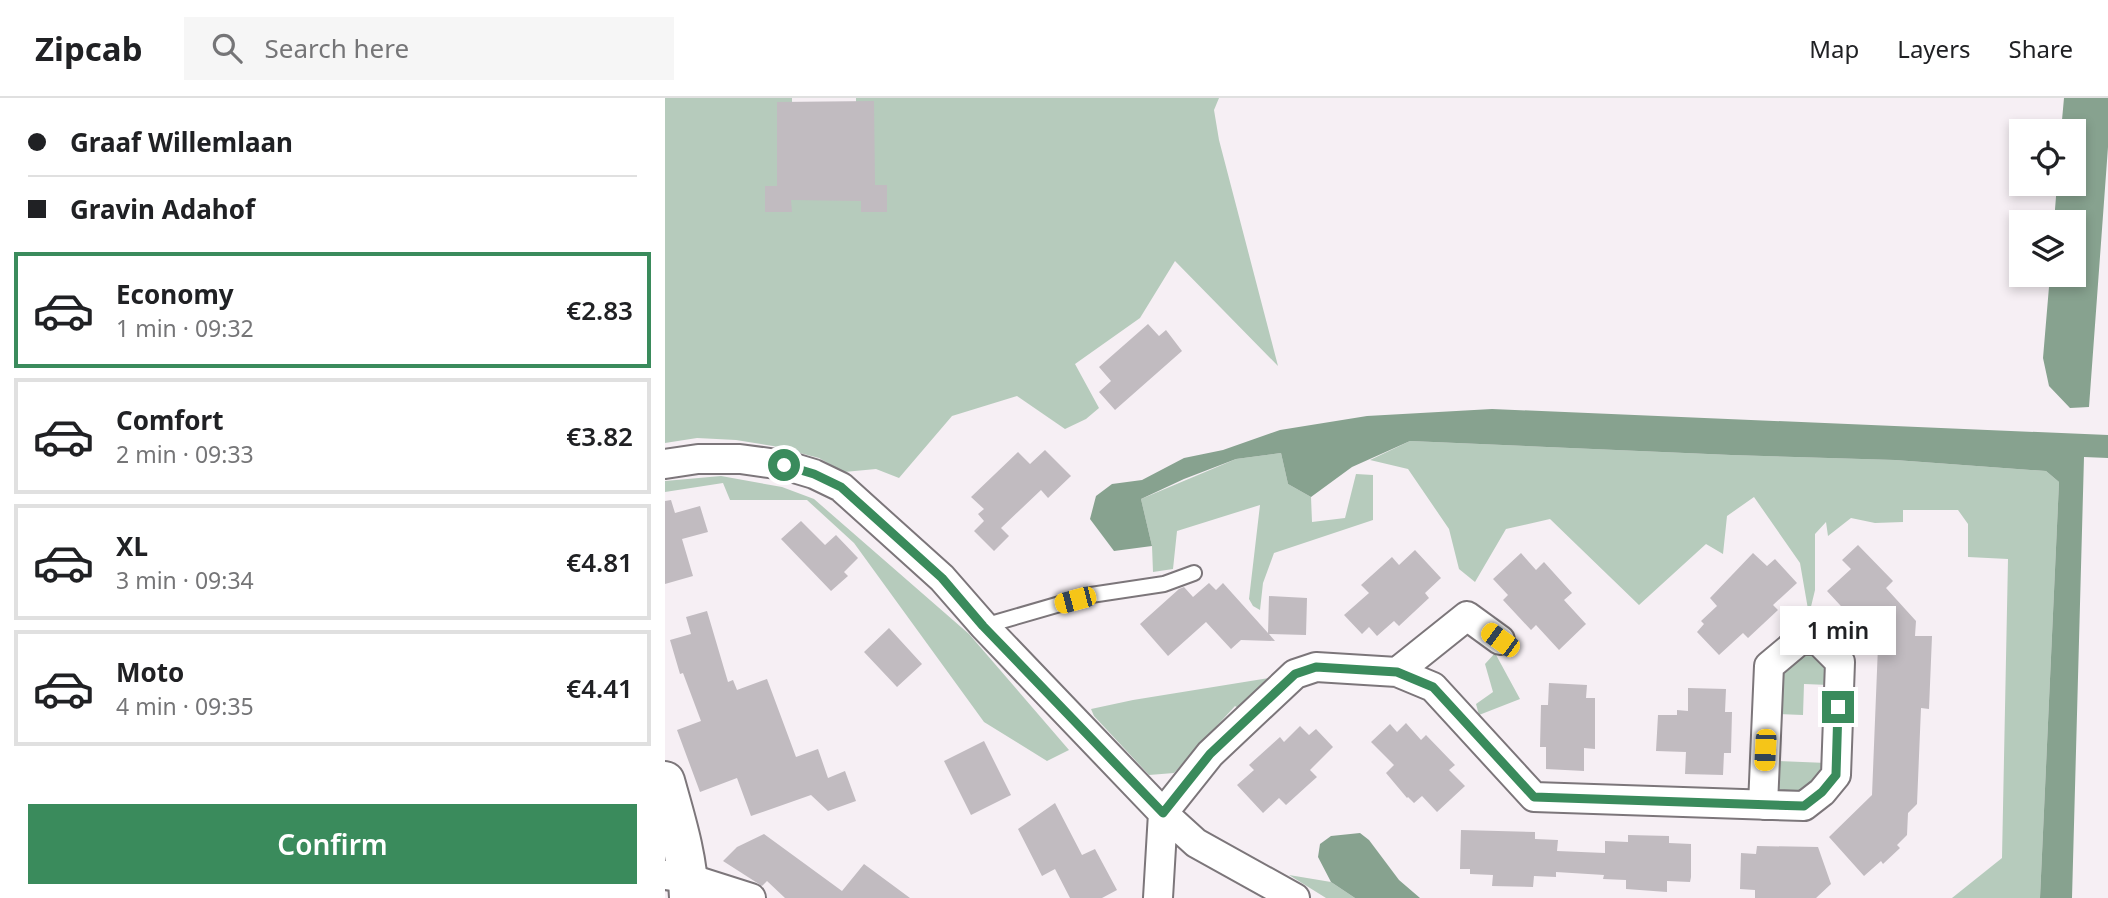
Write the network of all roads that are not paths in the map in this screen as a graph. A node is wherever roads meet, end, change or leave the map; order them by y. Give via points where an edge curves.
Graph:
1 (665, 464) edge
2 (1194, 573) dead end
3 (983, 626) junction
4 (1500, 640) dead end
5 (1397, 672) junction
6 (665, 782) edge
7 (1762, 805) junction
8 (1163, 813) junction
9 (681, 884) edge
10 (751, 898) edge
11 (1159, 898) edge
12 (1296, 898) edge

1 - 3 street via 740,459 794,468 841,487 942,578
2 - 3 lane via 1132,591 1091,595
3 - 8 street
4 - 5 street via 1467,616
5 - 7 street via 1433,687 1534,797
5 - 8 street via 1316,667 1295,674 1210,754
6 - 9 main road
7 - 7 street via 1804,806 1836,775 1840,662 1818,640 1800,640 1769,666
8 - 11 street
8 - 12 street via 1196,843
9 - 10 street

